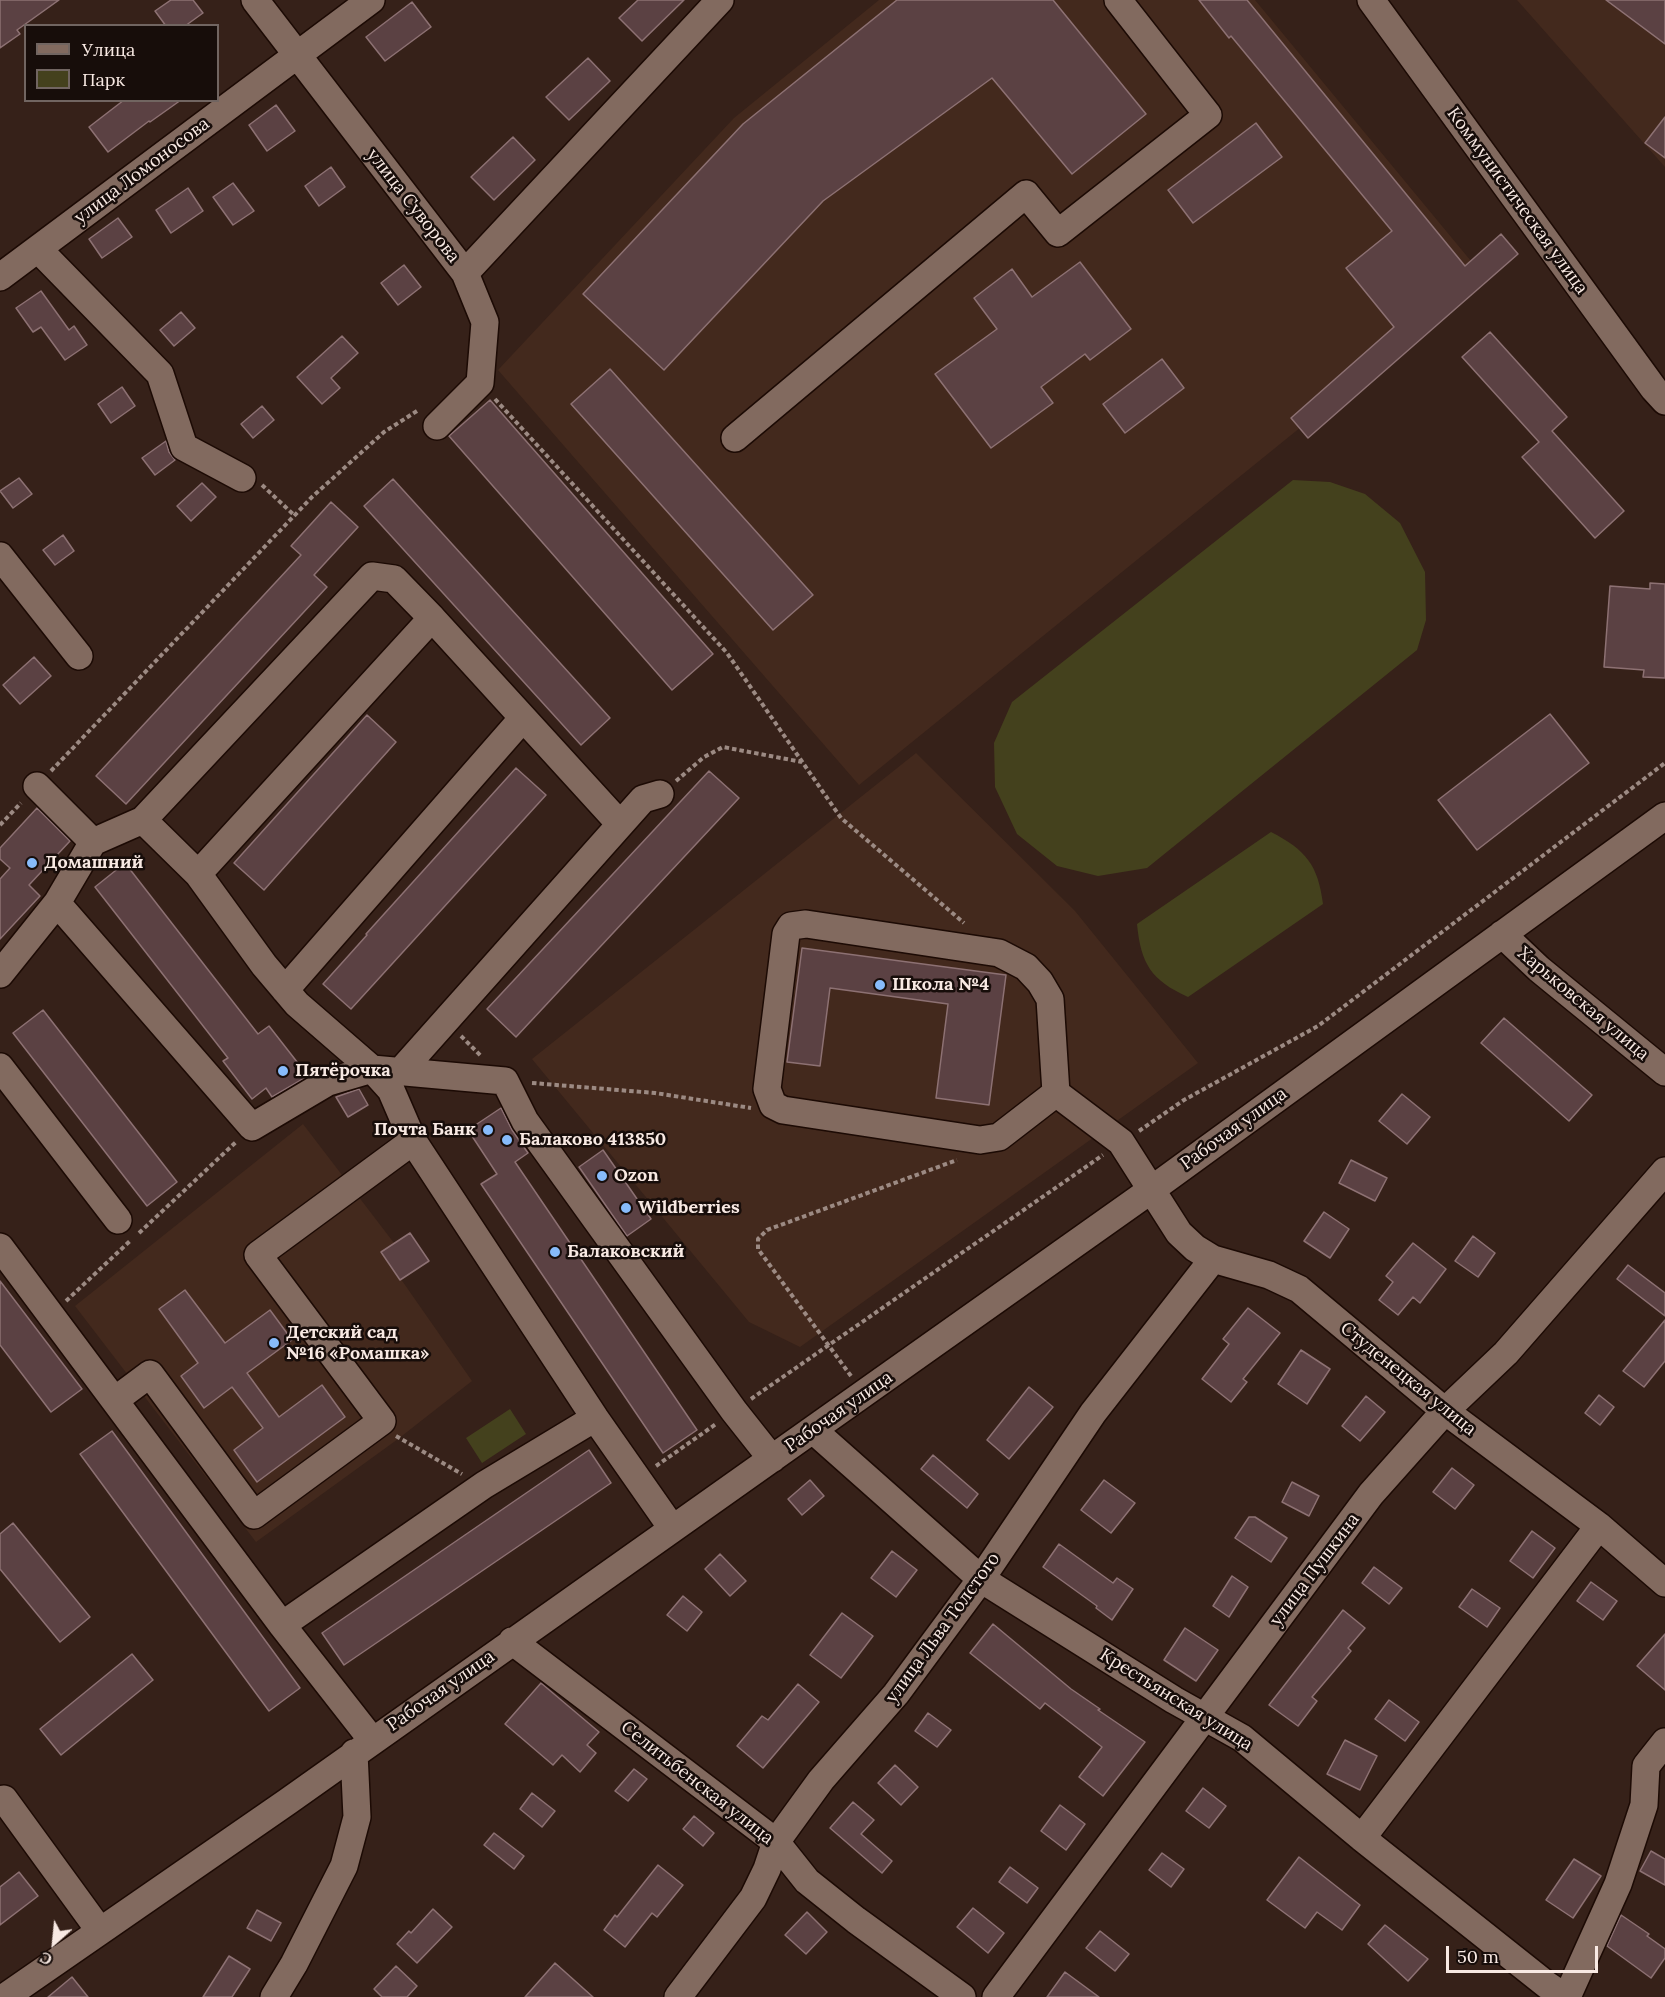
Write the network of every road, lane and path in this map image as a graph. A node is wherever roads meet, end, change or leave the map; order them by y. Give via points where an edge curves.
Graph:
1 (255, 0) edge
2 (371, 0) edge
3 (720, 0) edge
4 (1118, 0) edge
5 (1371, 0) edge
6 (297, 55) junction
7 (38, 249) junction
8 (465, 273) junction
9 (0, 277) edge
10 (480, 383) junction
11 (1665, 401) edge
12 (437, 426) joint
13 (735, 438) dead end
14 (242, 478) joint
15 (294, 515) junction
16 (0, 556) edge
17 (432, 618) junction
18 (79, 656) dead end
19 (523, 718) junction
20 (803, 763) junction
21 (1665, 763) edge
22 (37, 786) junction
23 (660, 794) joint
24 (1665, 816) edge
25 (143, 820) junction
26 (620, 824) junction
27 (0, 825) edge
28 (93, 842) junction
29 (198, 874) junction
30 (57, 903) junction
31 (1502, 934) junction
32 (999, 953) junction
33 (0, 974) edge
34 (285, 990) junction
35 (446, 1020) junction
36 (0, 1067) edge
37 (372, 1069) junction
38 (400, 1072) junction
39 (1665, 1072) edge
40 (505, 1081) junction
41 (1056, 1094) junction
42 (773, 1105) junction
43 (252, 1127) junction
44 (413, 1141) junction
45 (1121, 1142) junction
46 (960, 1159) dead end
47 (1665, 1171) edge
48 (1150, 1190) junction
49 (118, 1220) dead end
50 (0, 1247) edge
51 (1213, 1259) junction
52 (51, 1315) junction
53 (829, 1346) junction
54 (864, 1394) junction
55 (115, 1400) junction
56 (734, 1411) junction
57 (1445, 1411) junction
58 (596, 1418) junction
59 (382, 1421) junction
60 (813, 1430) junction
61 (772, 1459) junction
62 (638, 1479) junction
63 (484, 1485) junction
64 (1599, 1526) junction
65 (672, 1528) junction
66 (981, 1579) junction
67 (1665, 1583) edge
68 (282, 1624) junction
69 (512, 1641) junction
70 (1206, 1716) junction
71 (1665, 1742) edge
72 (363, 1747) junction
73 (4, 1799) dead end
74 (1362, 1838) junction
75 (776, 1842) junction
76 (100, 1931) junction
77 (5, 1997) edge
78 (274, 1997) edge
79 (678, 1997) edge
80 (962, 1997) edge
81 (996, 1997) edge
82 (1566, 1997) edge

1 - 6 street, улица Суворова
2 - 6 street, улица Ломоносова
3 - 8 street
4 - 13 street via 1208,115 1058,233 1026,194
5 - 11 street, Коммунистическая улица
6 - 7 street, улица Ломоносова
6 - 8 street, улица Суворова
7 - 9 street, улица Ломоносова
7 - 14 street via 160,374 184,447
8 - 10 street, улица Суворова via 485,322
10 - 12 street
10 - 20 path via 728,653
12 - 15 path via 417,411 384,432
14 - 15 path via 265,486
15 - 22 path
16 - 18 street
17 - 19 street
17 - 25 street via 394,579 372,576
17 - 29 street
19 - 26 street
19 - 34 street
20 - 23 path via 723,747 704,757
20 - 32 path via 841,818
21 - 45 path via 1318,1026 1184,1100
22 - 27 path
22 - 28 street
23 - 26 street via 643,799
24 - 31 street, Рабочая улица
25 - 28 street
25 - 29 street
26 - 35 street
28 - 30 street
29 - 34 street
30 - 33 street
30 - 43 street
31 - 39 street, Харьковская улица
31 - 48 street, Рабочая улица
32 - 41 street via 1026,967 1050,999
32 - 42 street via 806,924 791,927 786,934 767,1089
34 - 37 street
35 - 38 street
35 - 40 path
36 - 49 street
37 - 38 street
37 - 43 street via 328,1082
37 - 44 street via 391,1090
38 - 40 street
40 - 42 path via 656,1093 755,1109
40 - 56 street via 525,1121
41 - 42 street via 999,1137 980,1140 783,1110
41 - 45 street
43 - 52 path
44 - 58 street
44 - 59 street via 258,1255
45 - 48 street, Студенецкая улица
45 - 53 path
46 - 53 path via 767,1230 758,1239 758,1249
47 - 57 street, улица Пушкина via 1506,1353
48 - 51 street, Студенецкая улица via 1179,1233
48 - 54 street, Рабочая улица
50 - 52 street
51 - 57 street, Студенецкая улица via 1269,1275 1299,1289
51 - 66 street, улица Льва Толстого via 1093,1413
52 - 55 street
53 - 54 path
53 - 56 path
54 - 60 street, Рабочая улица
55 - 59 street via 150,1374 254,1515
55 - 68 street
56 - 61 street
56 - 62 path
57 - 64 street, Студенецкая улица
57 - 70 street, улица Пушкина via 1371,1494
58 - 62 street
58 - 63 street
59 - 63 path via 398,1439
60 - 61 street, Рабочая улица
60 - 66 street, Крестьянская улица
61 - 65 street, Рабочая улица
62 - 65 street
63 - 68 street
64 - 67 street, Студенецкая улица
64 - 74 street
65 - 69 street, Рабочая улица
66 - 70 street, Крестьянская улица
66 - 75 street, улица Льва Толстого via 896,1694 821,1780
68 - 72 street
69 - 72 street, Рабочая улица
69 - 75 street, Селитьбенская улица
70 - 74 street, Крестьянская улица via 1242,1738
70 - 81 street, улица Пушкина
71 - 82 street via 1646,1766 1644,1805 1618,1884
72 - 76 street, Рабочая улица
72 - 78 street via 357,1817 344,1866
73 - 76 street
74 - 82 street, Крестьянская улица
75 - 79 street, улица Льва Толстого via 753,1898
75 - 80 street, Селитьбенская улица via 807,1881
76 - 77 street, Рабочая улица

